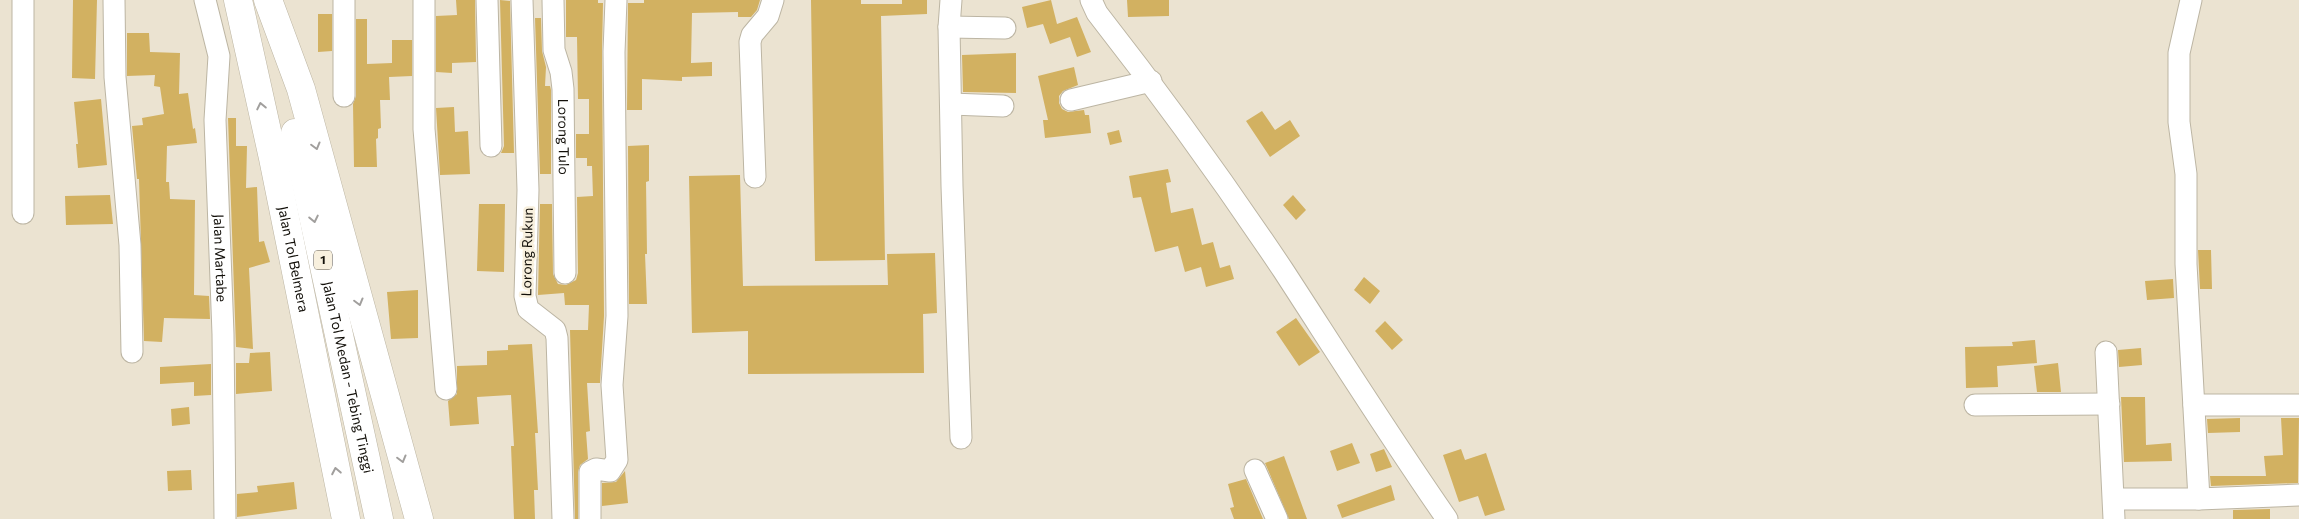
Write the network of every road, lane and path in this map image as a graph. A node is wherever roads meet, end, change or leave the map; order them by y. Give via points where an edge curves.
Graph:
1 (23, 0) edge
2 (114, 0) edge
3 (204, 0) edge
4 (238, 0) edge
5 (267, 0) edge
6 (344, 0) edge
7 (424, 0) edge
8 (487, 0) edge
9 (522, 0) edge
10 (553, 0) edge
11 (616, 0) edge
12 (773, 0) edge
13 (951, 0) edge
14 (1091, 0) edge
15 (2190, 0) edge
16 (949, 27) junction
17 (1005, 28) dead end
18 (1150, 81) junction
19 (344, 96) dead end
20 (1071, 100) dead end
21 (951, 104) junction
22 (1003, 106) dead end
23 (491, 146) dead end
24 (755, 177) dead end
25 (23, 213) dead end
26 (565, 273) dead end
27 (132, 352) dead end
28 (2106, 352) dead end
29 (446, 389) dead end
30 (2109, 404) junction
31 (1976, 405) dead end
32 (2194, 405) junction
33 (2299, 405) edge
34 (961, 438) dead end
35 (1255, 470) dead end
36 (2299, 495) edge
37 (2199, 499) junction
38 (2114, 509) edge
39 (590, 518) edge
40 (225, 519) edge
41 (346, 519) edge
42 (379, 519) edge
43 (420, 519) edge
44 (563, 519) edge
45 (1276, 519) edge
46 (1447, 519) edge

1 - 25 street
2 - 27 street via 115,77 130,245
3 - 40 street, Jalan Martabe via 219,65 215,120 223,334
41 -> 4 highway, Jalan Tol Belmera / 1
5 -> 42 highway, Jalan Tol Medan - Tebing Tinggi / 1
5 -> 43 highway via 301,89
6 - 19 street
7 - 29 street via 424,129
8 - 23 street
9 - 44 street, Lorong Rukun via 528,190 526,296 528,308 555,330 557,338
10 - 26 street, Lorong Tulo via 554,50 563,90
11 - 39 street via 617,316 612,385 617,460 610,470 590,472
12 - 24 street via 768,16 750,42
13 - 16 street
14 - 18 street via 1097,13
15 - 32 street via 2179,52
16 - 17 street
16 - 21 street
18 - 20 street
18 - 46 street via 1282,270 1389,436
21 - 22 street
21 - 34 street
28 - 30 street
30 - 31 street
30 - 38 street
32 - 33 street
32 - 37 street
35 - 45 street
36 - 37 street
37 - 38 street

